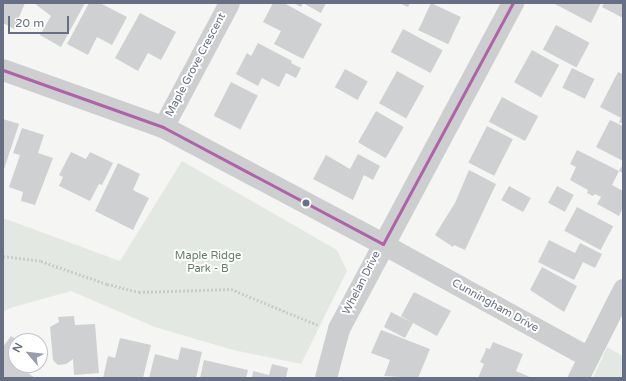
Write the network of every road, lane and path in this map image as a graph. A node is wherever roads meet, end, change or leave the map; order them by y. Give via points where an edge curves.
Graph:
1 (229, 3) edge
2 (513, 3) edge
3 (3, 70) edge
4 (163, 128) junction
5 (383, 244) junction
6 (3, 256) edge
7 (623, 289) edge
8 (339, 329) junction
9 (587, 356) junction
10 (326, 378) edge
11 (578, 378) edge

1 - 4 street, Maple Grove Crescent
2 - 5 street, Whelan Drive
3 - 4 street
4 - 5 street
5 - 8 street, Whelan Drive
5 - 9 street, Cunningham Drive
6 - 8 path via 41,261 138,292 231,289 317,325
7 - 9 street
8 - 10 street, Whelan Drive
9 - 11 street

